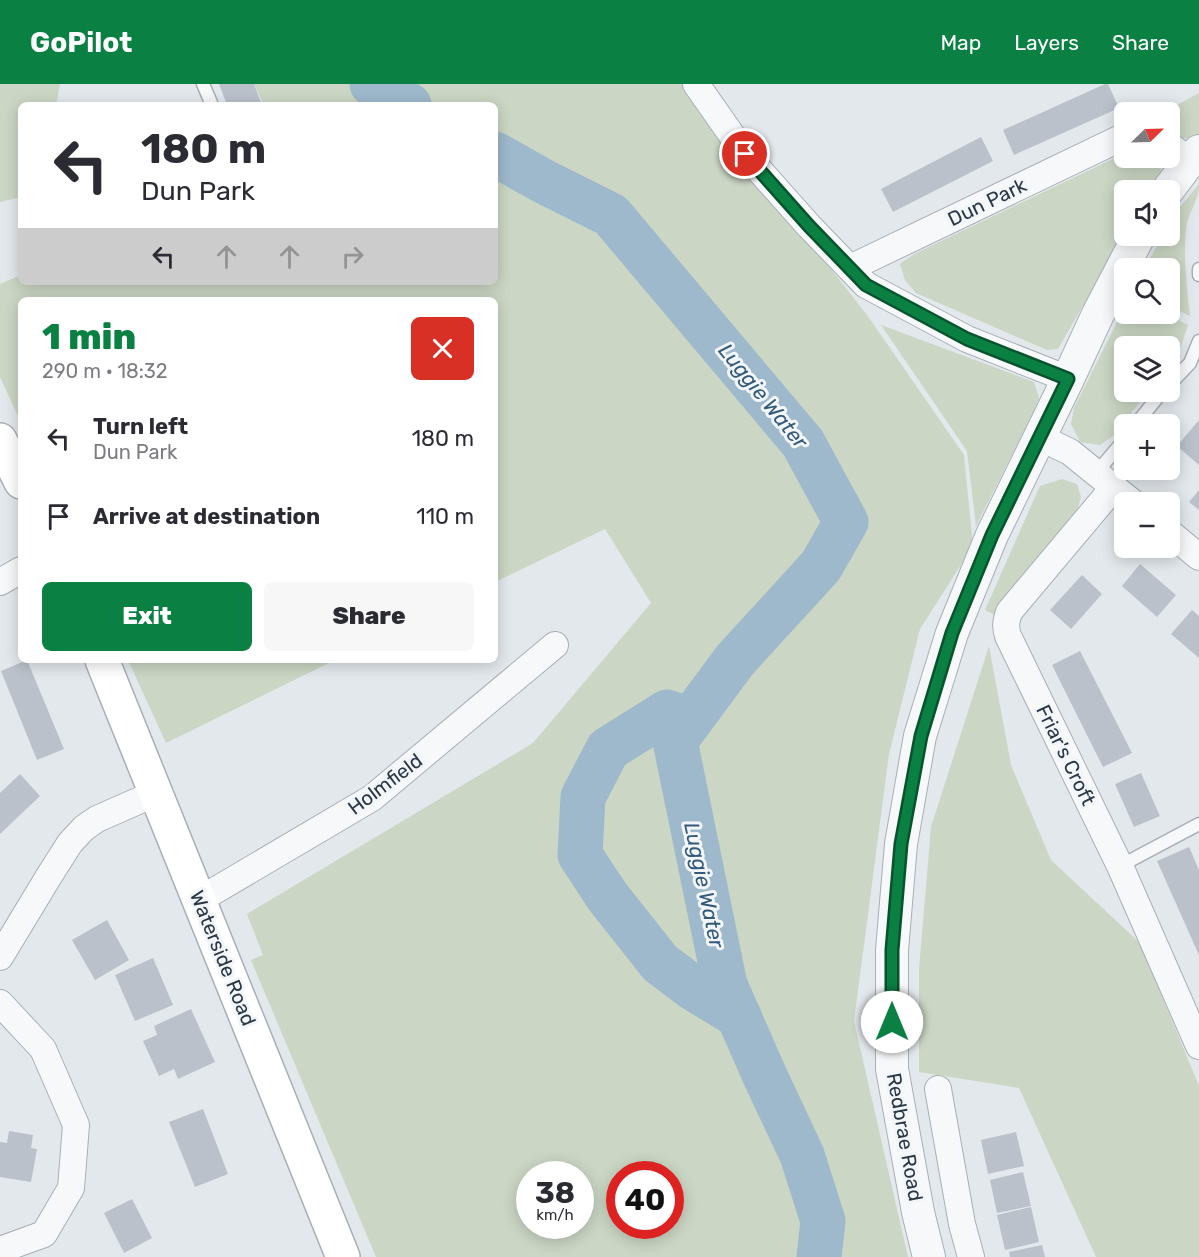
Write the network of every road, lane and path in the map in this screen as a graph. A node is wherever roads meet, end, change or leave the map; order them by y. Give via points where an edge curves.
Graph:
1 (203, 84) edge
2 (696, 84) edge
3 (211, 102) edge
4 (1114, 140) edge
5 (1186, 153) edge
6 (1173, 180) edge
7 (1134, 246) edge
8 (850, 268) junction
9 (1199, 269) edge
10 (1199, 276) edge
11 (1199, 341) edge
12 (1180, 374) edge
13 (1068, 379) junction
14 (1154, 402) edge
15 (1144, 414) edge
16 (1040, 437) junction
17 (0, 440) edge
18 (18, 476) edge
19 (1114, 487) edge
20 (1180, 541) edge
21 (1199, 557) edge
22 (18, 572) edge
23 (0, 582) edge
24 (555, 645) dead end
25 (103, 663) edge
26 (156, 793) junction
27 (1199, 824) edge
28 (1120, 866) junction
29 (199, 900) junction
30 (0, 957) edge
31 (0, 1003) edge
32 (1199, 1046) edge
33 (938, 1089) dead end
34 (0, 1250) edge
35 (343, 1257) edge
36 (930, 1257) edge
37 (971, 1257) edge

1 - 3 lane
2 - 8 street via 745,154
4 - 8 street, Dun Park
5 - 6 street
7 - 13 street, Redbrae Road
8 - 13 street via 866,285 967,339
9 - 10 lane
11 - 12 lane via 1190,363
13 - 16 street, Redbrae Road
14 - 15 lane
16 - 19 street via 1070,452
16 - 36 street, Redbrae Road via 992,535 952,633 921,736 901,844 892,950 892,1069
17 - 18 main road
19 - 28 street, Friar's Croft via 1009,612 1005,629
20 - 21 street
22 - 23 street
24 - 29 street, Holmfield via 372,798
25 - 26 main road, Waterside Road
26 - 29 main road, Waterside Road
26 - 30 street via 84,828 48,876
27 - 28 lane
28 - 32 street, Friar's Croft
29 - 35 main road, Waterside Road
31 - 34 street via 43,1049 76,1125 71,1188 44,1234
33 - 37 street

